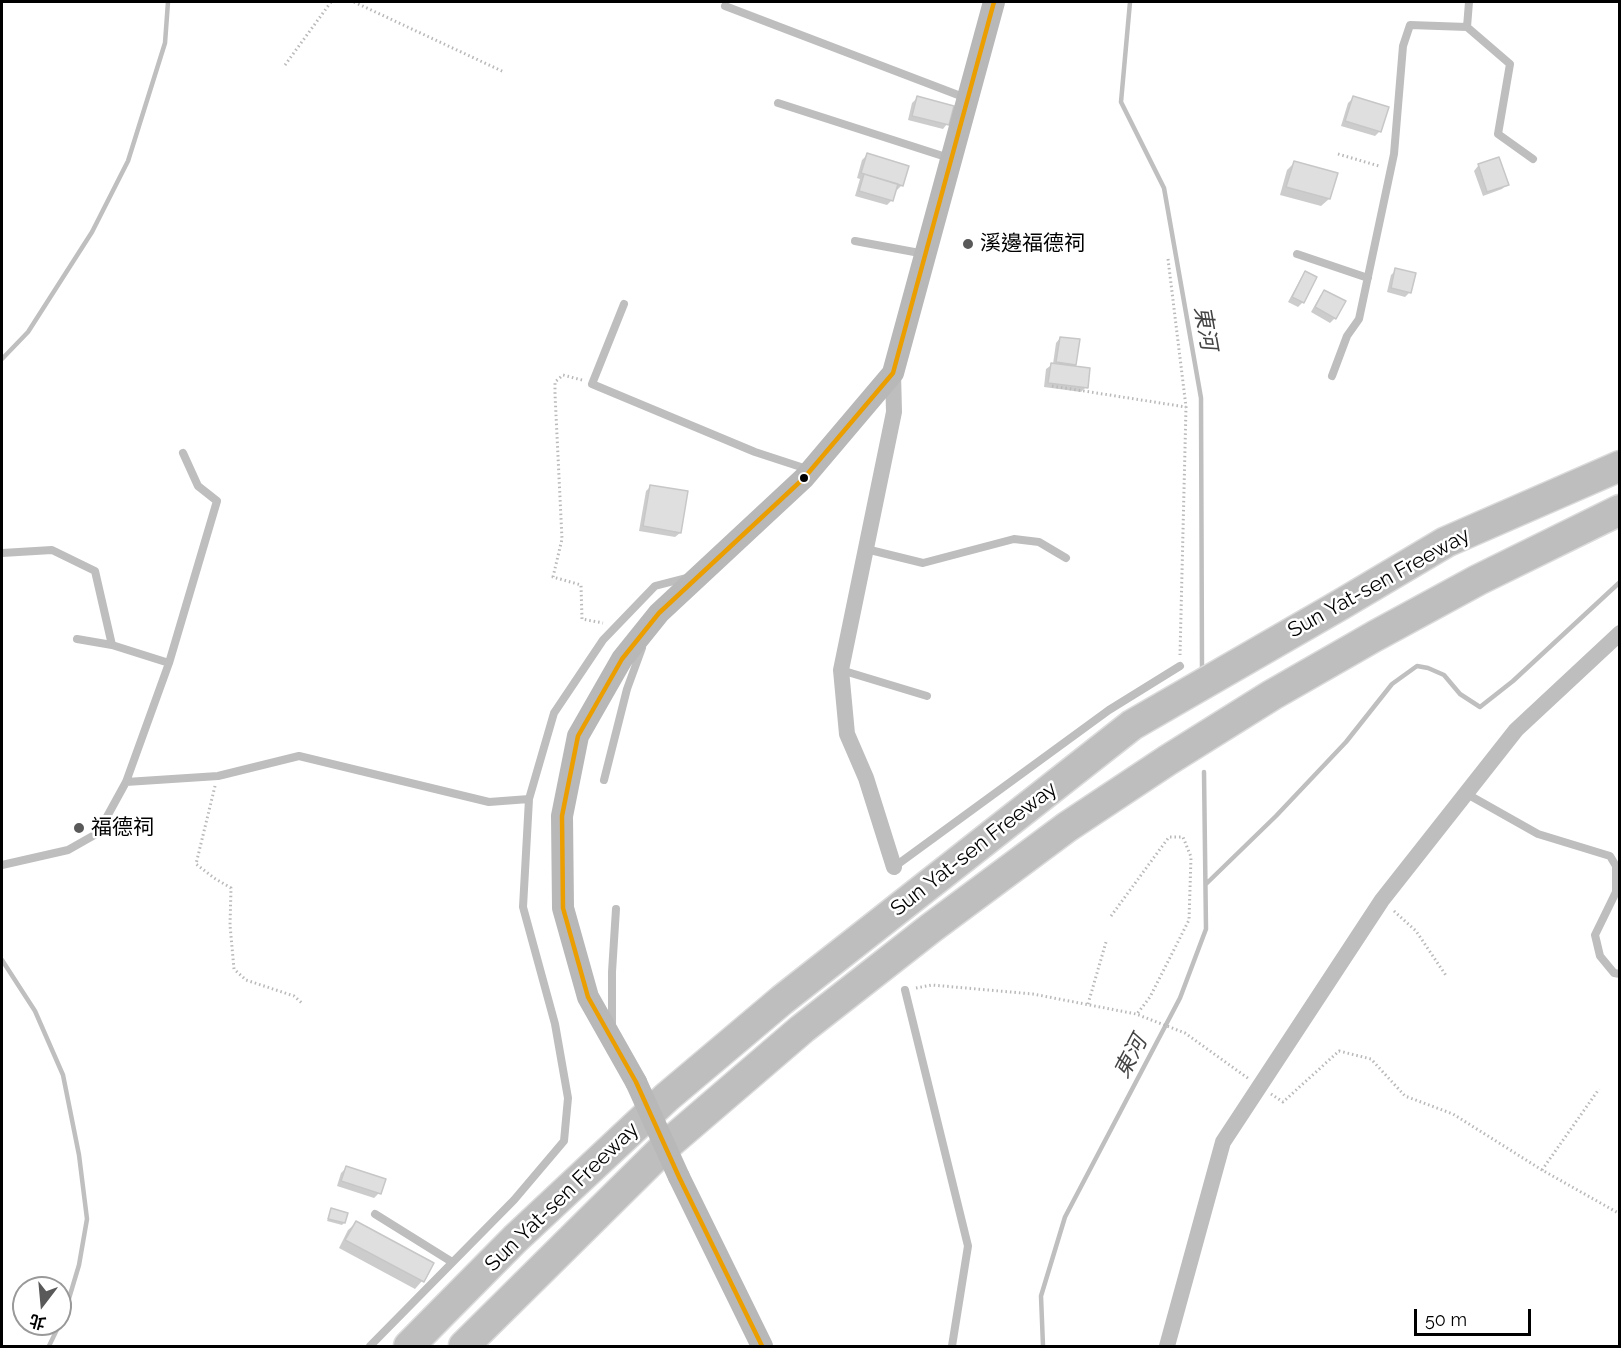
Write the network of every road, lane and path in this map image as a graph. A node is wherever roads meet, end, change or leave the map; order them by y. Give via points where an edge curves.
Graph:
1 (331, 2) edge
2 (354, 2) edge
3 (994, 2) edge
4 (1469, 2) edge
5 (725, 6) dead end
6 (1467, 27) junction
7 (285, 65) dead end
8 (504, 72) dead end
9 (968, 98) junction
10 (778, 104) dead end
11 (1338, 154) dead end
12 (951, 158) junction
13 (1533, 159) dead end
14 (1391, 169) junction
15 (855, 242) dead end
16 (926, 254) junction
17 (1297, 254) dead end
18 (1168, 259) dead end
19 (1368, 278) junction
20 (624, 304) dead end
21 (893, 374) junction
22 (1332, 376) dead end
23 (592, 384) junction
24 (1052, 386) dead end
25 (1186, 406) junction
26 (183, 453) dead end
27 (1620, 466) edge
28 (811, 470) junction
29 (1620, 510) edge
30 (866, 549) junction
31 (2, 553) edge
32 (1066, 558) dead end
33 (701, 574) junction
34 (617, 625) junction
35 (650, 625) junction
36 (1620, 633) edge
37 (77, 639) dead end
38 (112, 645) junction
39 (169, 663) junction
40 (841, 670) junction
41 (1195, 678) junction
42 (927, 696) dead end
43 (218, 776) junction
44 (604, 780) dead end
45 (126, 782) junction
46 (1467, 794) junction
47 (529, 799) junction
48 (2, 865) edge
49 (894, 867) joint
50 (1382, 900) junction
51 (616, 909) dead end
52 (1111, 916) dead end
53 (1106, 942) dead end
54 (1620, 974) edge
55 (1447, 977) dead end
56 (905, 990) joint
57 (303, 1004) dead end
58 (1088, 1005) junction
59 (1136, 1014) junction
60 (613, 1040) junction
61 (1260, 1087) junction
62 (1599, 1089) dead end
63 (1542, 1170) junction
64 (375, 1214) dead end
65 (1620, 1214) edge
66 (452, 1262) junction
67 (370, 1347) edge
68 (409, 1347) edge
69 (464, 1347) edge
70 (762, 1347) edge
71 (952, 1347) edge
72 (1167, 1347) edge

1 - 7 path
2 - 8 path
3 - 9 street
4 - 6 lane
5 - 9 lane
6 - 13 lane via 1510,64 1498,134
6 - 14 lane via 1410,25 1403,46
9 - 12 street
10 - 12 lane
11 - 14 path
12 - 16 street
14 - 19 lane
15 - 16 lane
16 - 21 street
17 - 19 lane
18 - 25 path
19 - 22 lane via 1359,319 1347,336
20 - 23 lane
21 - 28 street
21 - 30 street via 894,411
23 - 28 lane via 755,452
23 - 34 path via 563,375 555,382 562,539 553,577 581,585 582,619
24 - 25 path
25 - 41 path
26 - 39 lane via 198,486 217,501
27 - 41 highway, Sun Yat-sen Freeway via 1446,542 1340,605
28 - 33 street
29 - 69 highway, Sun Yat-sen Freeway via 1478,580 1272,695 1067,827 802,1029 668,1144
30 - 32 lane via 923,563 1014,539 1039,542
30 - 40 street
31 - 38 lane via 52,550 95,571
33 - 34 lane via 655,586
33 - 35 street
34 - 47 lane via 554,713
35 - 44 lane via 627,689
35 - 60 street via 622,659 578,736 562,816 563,908 588,997
36 - 46 street via 1516,730
37 - 38 lane
38 - 39 lane
39 - 45 lane
40 - 42 lane
40 - 49 street via 847,734 866,778
41 - 49 lane via 1109,710
41 - 68 highway, Sun Yat-sen Freeway via 782,1000 667,1097 514,1239
43 - 45 lane
43 - 47 lane via 299,756 489,802
43 - 57 path via 196,864 231,888 234,969 246,980 294,996
45 - 48 lane via 98,833 68,850
46 - 50 street
46 - 54 lane via 1538,834 1610,856 1616,866 1616,892 1595,934 1600,956 1614,973
47 - 66 lane via 524,907 555,1024 568,1098 564,1142 514,1200
50 - 55 path via 1416,930
50 - 61 street
51 - 60 lane
52 - 59 path via 1169,837 1183,837 1191,857 1189,920 1150,997
53 - 58 path
56 - 58 path via 932,985 1033,994
56 - 71 lane via 968,1246
58 - 59 path
59 - 61 path via 1185,1033
60 - 70 street, bridge
61 - 63 path via 1283,1102 1339,1051 1371,1059 1405,1096 1453,1114
61 - 72 street via 1223,1142
62 - 63 path
63 - 65 path
64 - 66 lane
66 - 67 lane

